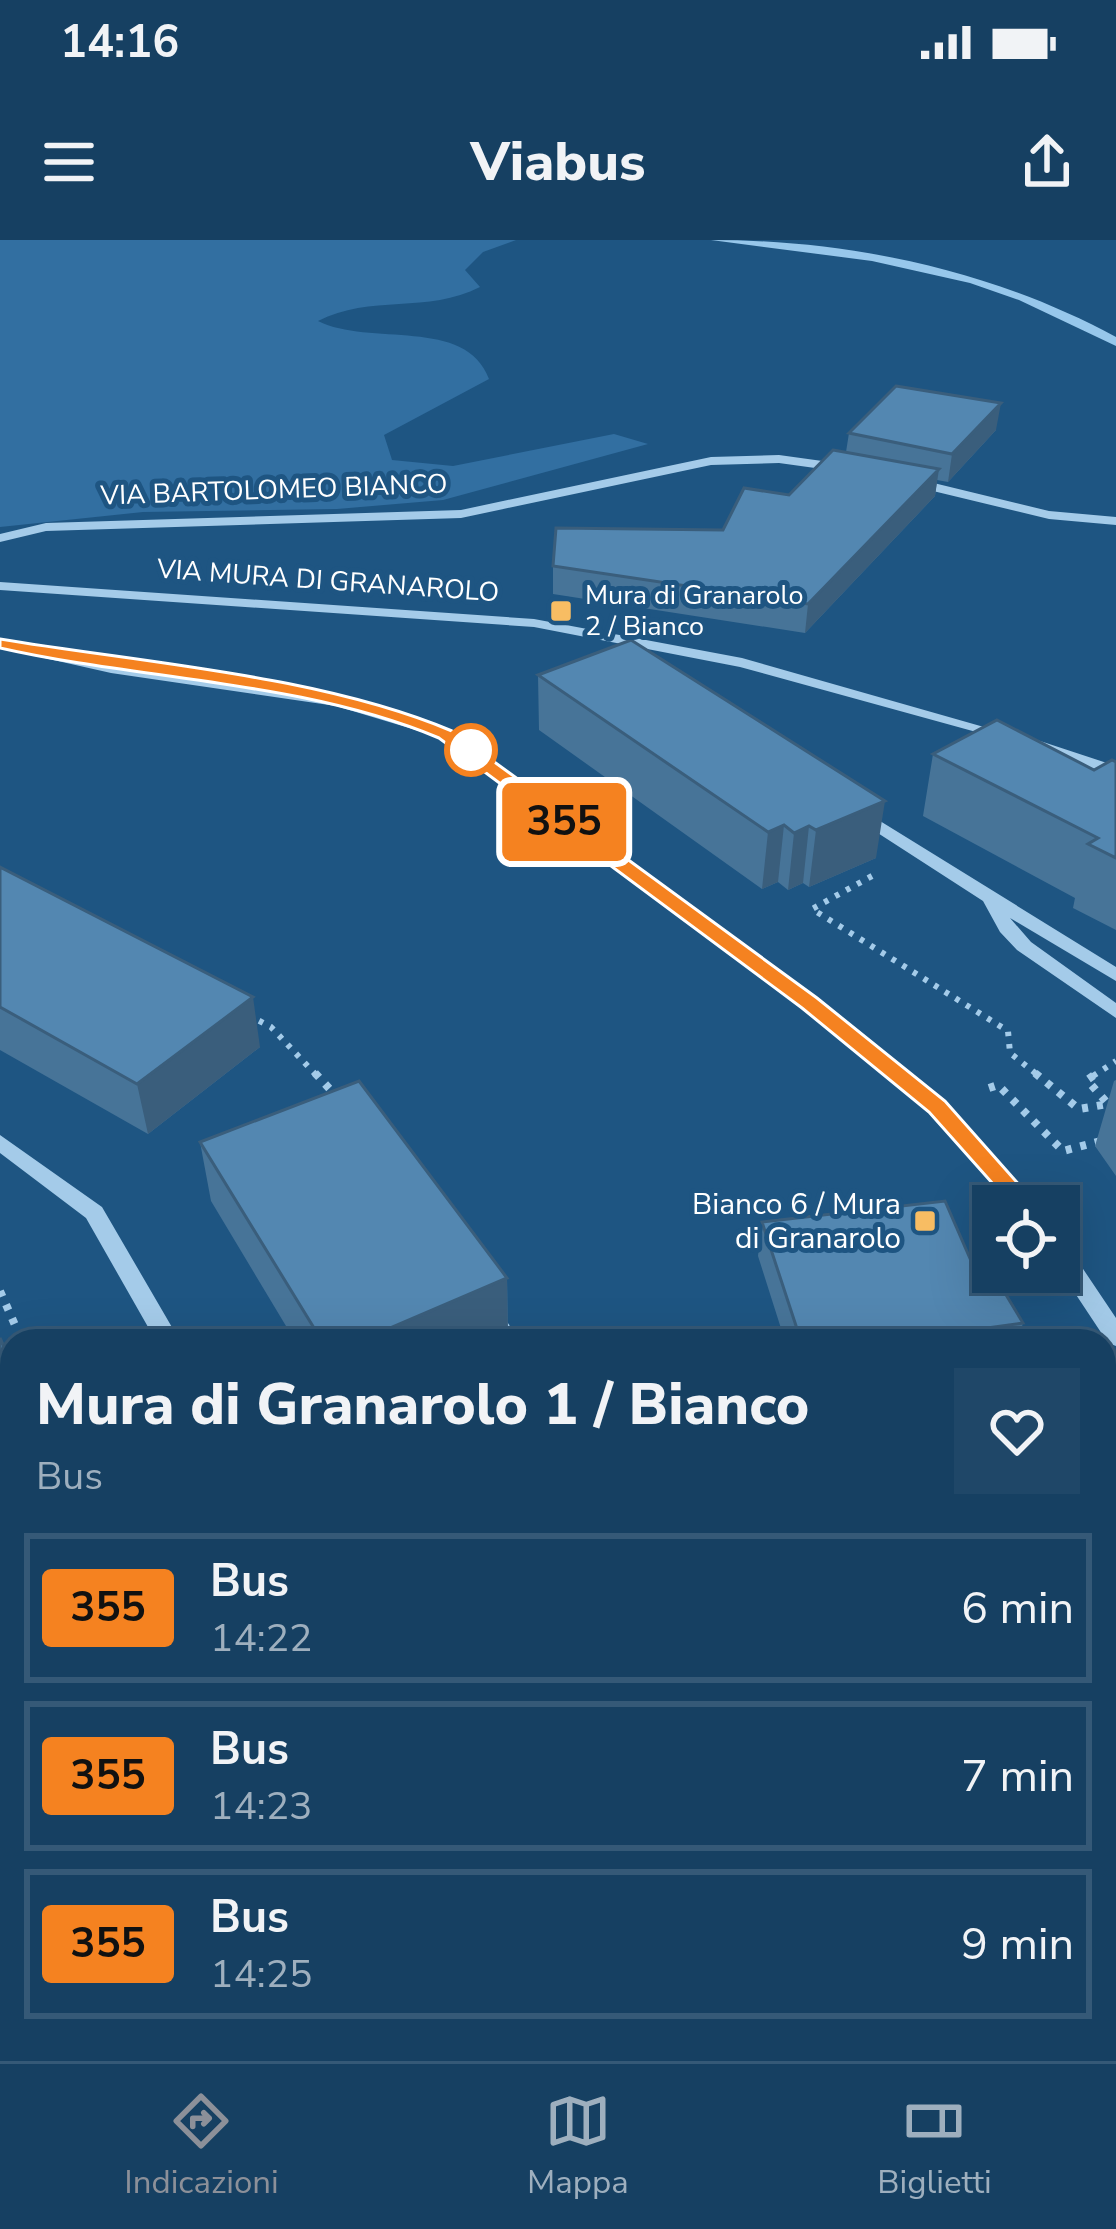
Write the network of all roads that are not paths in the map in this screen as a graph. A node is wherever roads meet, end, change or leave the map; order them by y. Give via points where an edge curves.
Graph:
1 (861, 471) edge
2 (893, 477) edge
3 (1116, 521) edge
4 (0, 538) edge
5 (0, 586) edge
6 (651, 643) junction
7 (0, 644) edge
8 (662, 674) edge
9 (1116, 771) edge
10 (838, 800) edge
11 (990, 898) junction
12 (1116, 976) edge
13 (1116, 1012) edge
14 (0, 1142) edge
15 (1007, 1185) edge
16 (1080, 1282) edge
17 (161, 1329) edge
18 (1111, 1329) edge

1 - 4 street, VIA BARTOLOMEO BIANCO via 779,459 711,461 461,514 46,527
2 - 3 street via 1049,514
5 - 6 street, VIA MURA DI GRANAROLO via 534,623
6 - 8 street
6 - 9 street, VIA MURA DI GRANAROLO
7 - 15 street via 324,698 446,734 809,1003 937,1106
10 - 11 street
11 - 12 street
11 - 13 street via 1024,946
14 - 17 street via 94,1213
16 - 18 street

